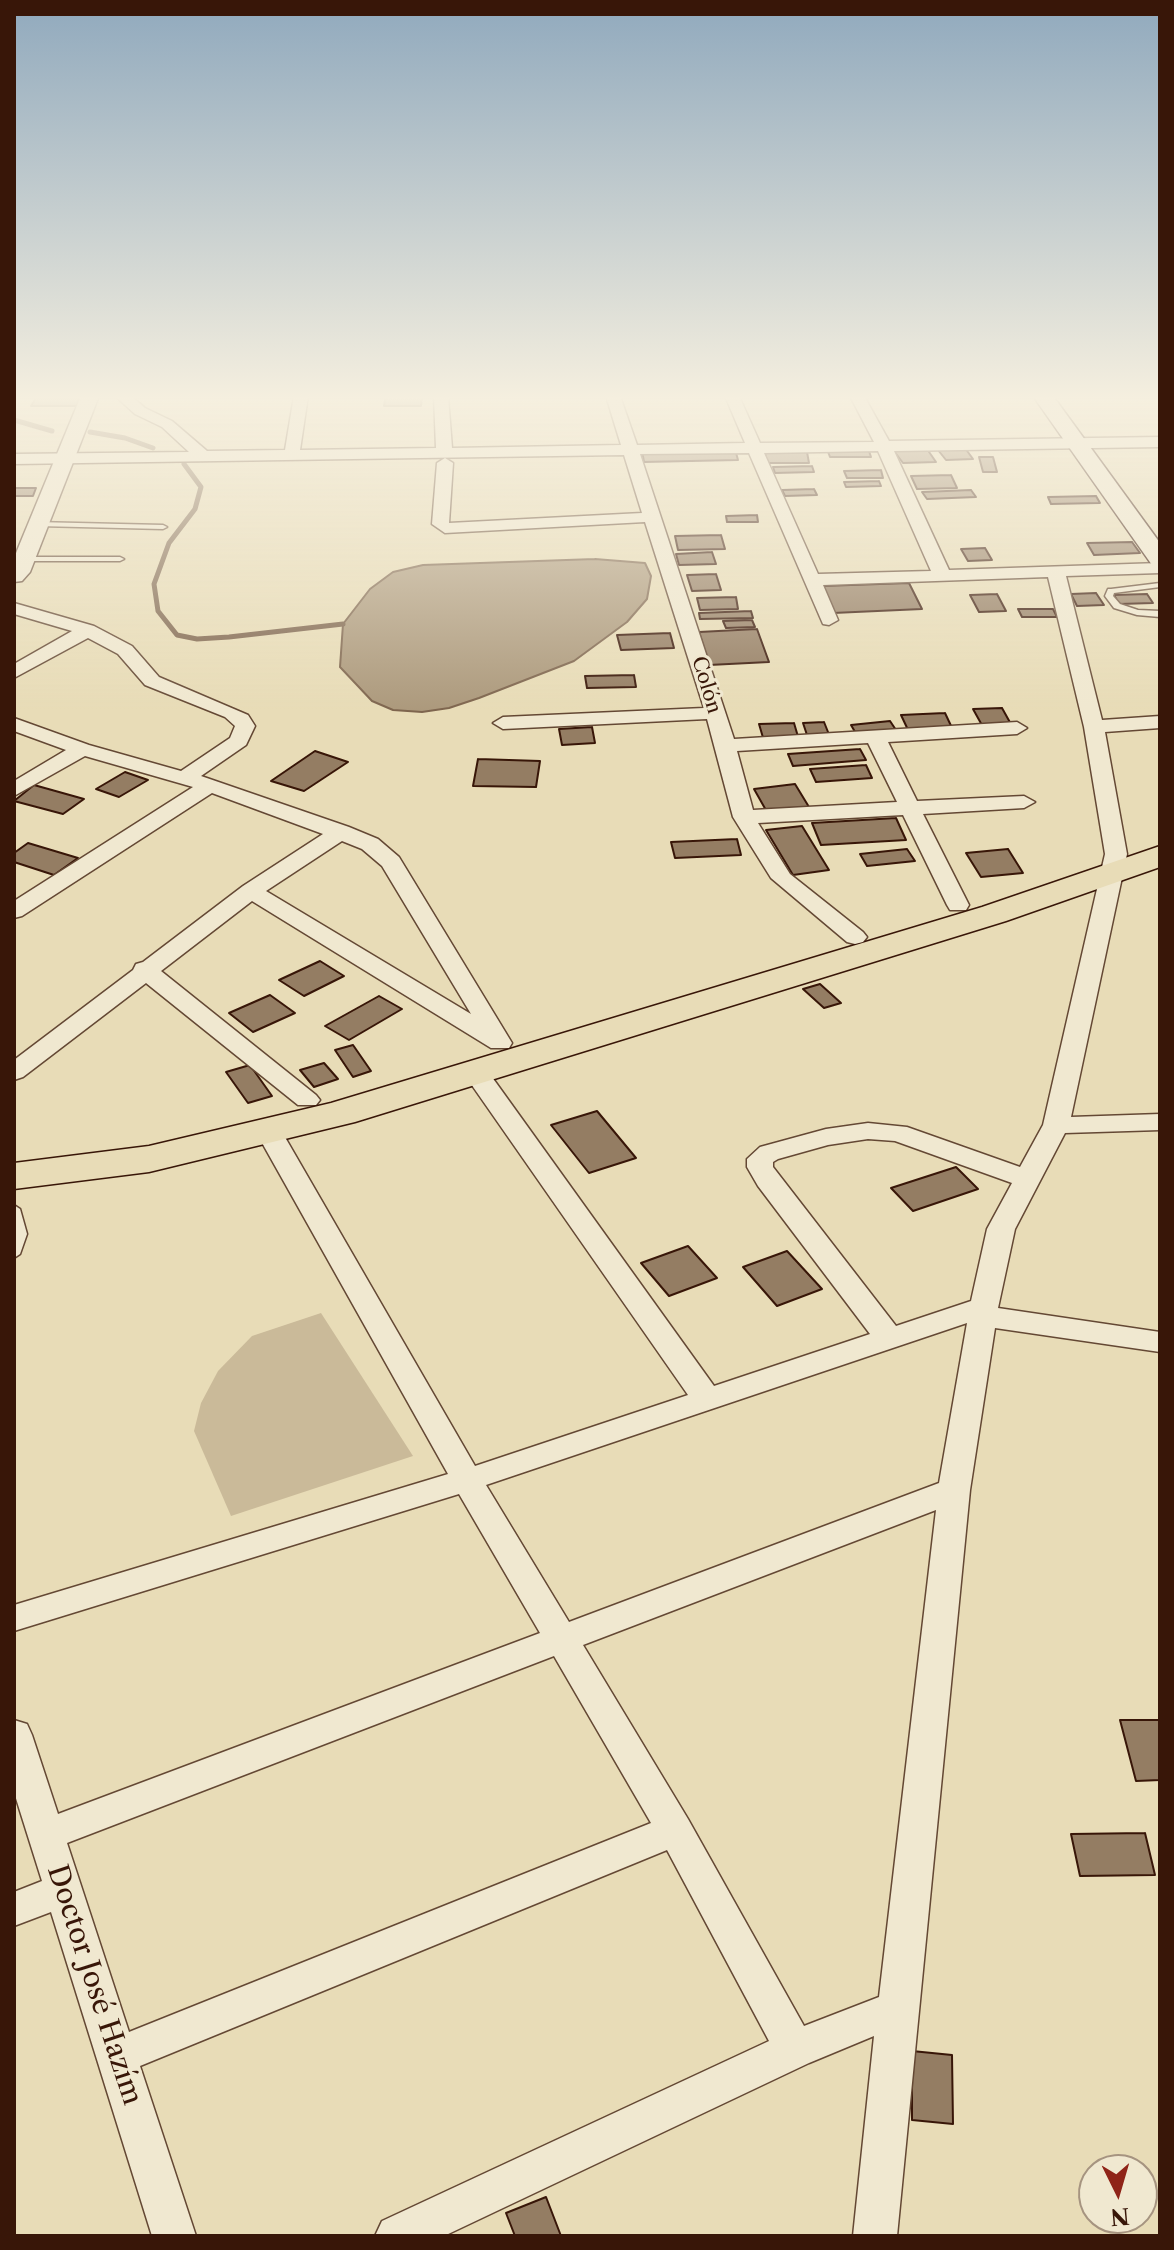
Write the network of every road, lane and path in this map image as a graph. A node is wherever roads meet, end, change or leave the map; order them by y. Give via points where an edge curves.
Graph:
1 (48, 501) edge
2 (442, 501) edge
3 (649, 501) edge
4 (777, 501) edge
5 (909, 501) edge
6 (1118, 501) edge
7 (654, 517) junction
8 (38, 524) junction
9 (163, 527) dead end
10 (120, 559) dead end
11 (1160, 560) edge
12 (19, 568) edge
13 (1160, 568) edge
14 (1137, 569) junction
15 (1056, 572) junction
16 (943, 577) junction
17 (811, 580) junction
18 (1155, 585) edge
19 (14, 608) edge
20 (1160, 614) edge
21 (829, 620) dead end
22 (88, 630) junction
23 (14, 672) edge
24 (715, 713) junction
25 (1160, 722) edge
26 (503, 723) dead end
27 (14, 724) edge
28 (1094, 727) junction
29 (1017, 728) dead end
30 (876, 739) junction
31 (726, 746) junction
32 (82, 749) junction
33 (184, 778) junction
34 (210, 785) junction
35 (14, 790) edge
36 (1024, 802) dead end
37 (911, 810) junction
38 (744, 817) junction
39 (341, 832) junction
40 (1160, 838) edge
41 (1160, 856) edge
42 (1114, 864) junction
43 (251, 891) junction
44 (958, 905) junction
45 (14, 911) edge
46 (855, 937) junction
47 (144, 969) junction
48 (500, 1043) junction
49 (475, 1071) junction
50 (14, 1072) edge
51 (307, 1100) junction
52 (1160, 1122) edge
53 (1056, 1125) junction
54 (269, 1132) junction
55 (14, 1155) edge
56 (14, 1176) edge
57 (1028, 1179) junction
58 (14, 1209) edge
59 (14, 1254) edge
60 (983, 1311) junction
61 (889, 1338) junction
62 (1160, 1342) edge
63 (708, 1400) junction
64 (467, 1480) junction
65 (954, 1490) junction
66 (14, 1618) edge
67 (563, 1639) junction
68 (14, 1735) edge
69 (675, 1830) junction
70 (45, 1835) junction
71 (64, 1890) junction
72 (14, 1909) edge
73 (897, 2008) junction
74 (795, 2049) junction
75 (118, 2056) junction
76 (174, 2236) edge
77 (397, 2236) edge
78 (875, 2236) edge

1 - 8 street
2 - 7 street via 440,524 445,528
3 - 7 street, Colón
4 - 17 street
5 - 16 street
6 - 11 main road
7 - 24 street, Colón
8 - 9 lane
8 - 12 street
10 - 12 lane
13 - 14 street
14 - 15 street
14 - 18 lane
15 - 16 street
15 - 28 street
16 - 17 street
17 - 21 street
18 - 20 lane via 1111,591 1109,596 1117,606
19 - 22 street
22 - 23 street
22 - 33 street via 125,650 152,681 241,719 245,726 239,741
24 - 26 street
24 - 31 street, Colón
25 - 28 street
27 - 32 street
28 - 42 street
29 - 30 street
30 - 31 street
30 - 37 street
31 - 38 street, Colón
32 - 33 street
32 - 35 street
33 - 34 street
34 - 39 street
34 - 45 street
36 - 37 street
37 - 38 street
37 - 44 street
38 - 46 street, Colón via 782,878
39 - 43 street
39 - 48 street via 370,844 391,862
40 - 42 main road
41 - 42 main road
42 - 44 main road
42 - 49 main road via 994,914
42 - 53 street
43 - 47 street
43 - 48 street
44 - 46 main road
46 - 48 main road
47 - 50 street
47 - 51 street
48 - 51 main road
49 - 54 main road
49 - 63 street
51 - 55 main road via 150,1137
52 - 53 street
53 - 57 street
54 - 56 main road via 149,1159
54 - 64 street
57 - 60 street via 1001,1229
57 - 61 street via 898,1133 826,1137 760,1159 767,1180
58 - 59 lane via 21,1234
60 - 61 street
60 - 62 street
60 - 65 street
61 - 63 street
63 - 64 street
64 - 66 street
64 - 67 street
65 - 67 street
65 - 73 street
67 - 69 street
67 - 70 street
68 - 70 street, Doctor José Hazím
69 - 74 street
69 - 75 street
70 - 71 street, Doctor José Hazím
71 - 72 street
71 - 75 street, Doctor José Hazím
73 - 74 street
73 - 78 street
74 - 77 street
75 - 76 street, Doctor José Hazím

